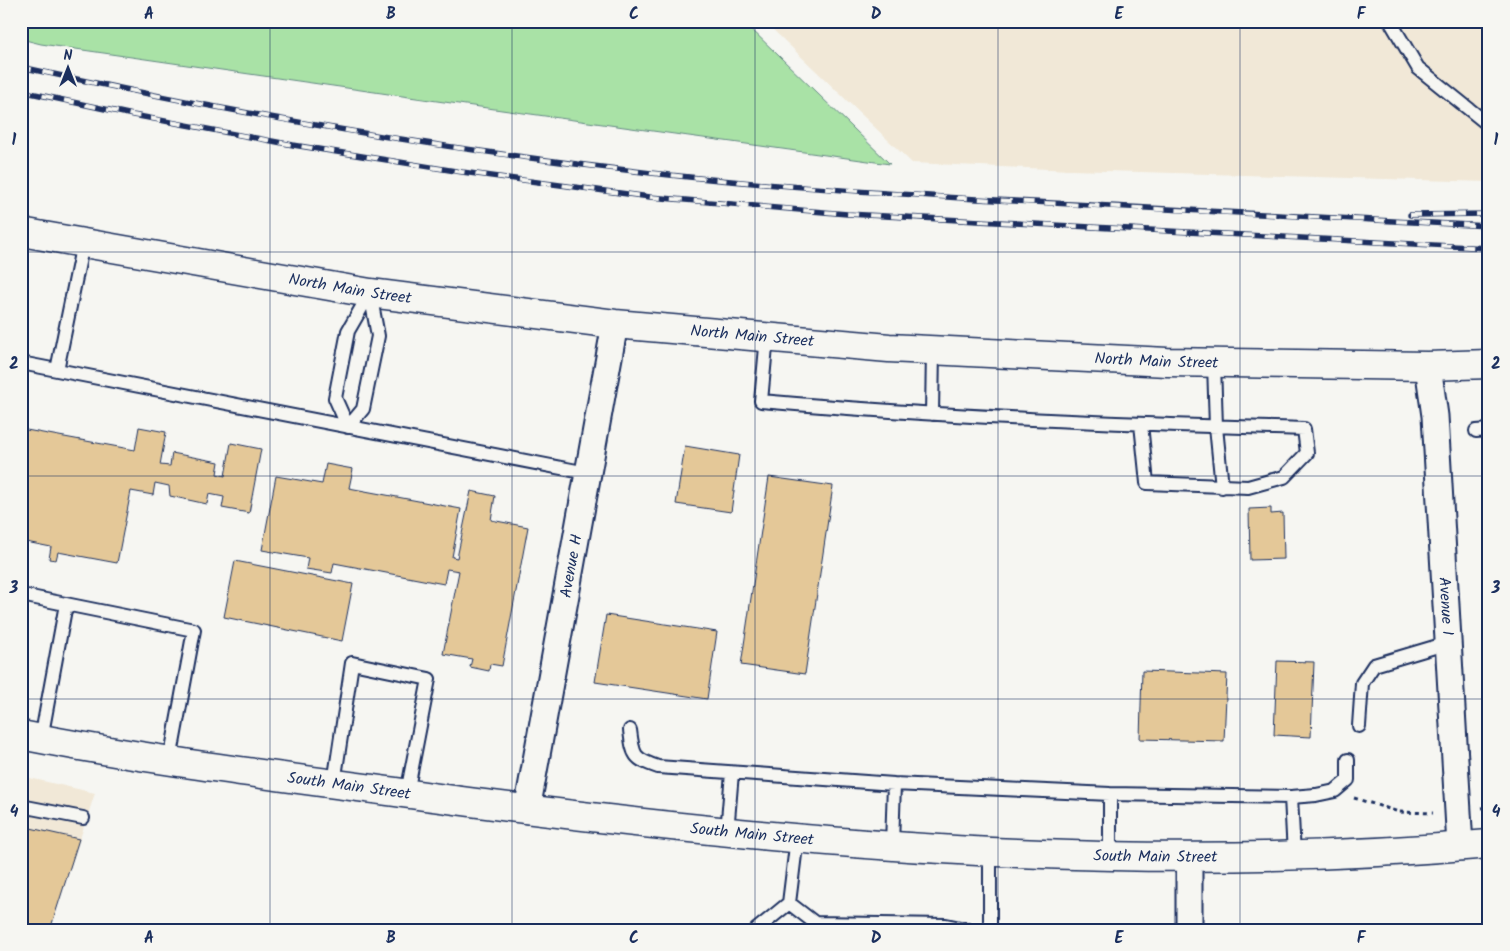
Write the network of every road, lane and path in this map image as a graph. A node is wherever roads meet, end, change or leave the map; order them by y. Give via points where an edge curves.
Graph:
1 (1390, 21) edge
2 (1489, 122) edge
3 (21, 232) edge
4 (83, 243) junction
5 (370, 293) junction
6 (615, 324) junction
7 (767, 336) junction
8 (933, 350) junction
9 (21, 363) edge
10 (1214, 363) junction
11 (1489, 364) edge
12 (1428, 366) junction
13 (57, 370) junction
14 (932, 414) junction
15 (1141, 424) junction
16 (348, 426) junction
17 (1216, 426) junction
18 (1476, 430) dead end
19 (1489, 430) edge
20 (587, 473) junction
21 (1222, 487) junction
22 (21, 595) edge
23 (66, 604) junction
24 (1448, 643) junction
25 (1359, 726) dead end
26 (630, 730) dead end
27 (31, 737) edge
28 (170, 760) junction
29 (1348, 760) dead end
30 (732, 773) junction
31 (334, 783) junction
32 (894, 784) junction
33 (1335, 791) junction
34 (407, 794) junction
35 (1110, 794) junction
36 (1291, 797) junction
37 (21, 806) edge
38 (1489, 808) edge
39 (527, 810) junction
40 (1458, 812) junction
41 (83, 818) dead end
42 (727, 832) junction
43 (797, 838) junction
44 (1489, 844) edge
45 (892, 845) junction
46 (1460, 846) junction
47 (990, 852) junction
48 (1110, 855) junction
49 (1294, 855) junction
50 (1189, 857) junction
51 (789, 903) junction
52 (815, 926) edge
53 (756, 930) edge
54 (970, 930) edge
55 (990, 930) edge
56 (1190, 930) edge

1 - 2 lane via 1418,68
3 - 4 highway, North Main Street
4 - 5 highway, North Main Street
4 - 13 lane
5 - 6 highway, North Main Street
5 - 16 lane via 378,336 363,409
5 - 16 lane via 348,331 335,398
6 - 7 highway, North Main Street
6 - 20 street, Avenue H
7 - 8 highway, North Main Street
7 - 14 lane via 760,401
8 - 10 highway, North Main Street
8 - 14 lane
9 - 13 lane
10 - 12 highway, North Main Street
10 - 17 lane
11 - 12 highway, North Main Street
12 - 24 street, Avenue I via 1435,416
13 - 16 lane
14 - 15 lane
15 - 17 lane
15 - 21 lane via 1147,483
16 - 20 lane
17 - 21 lane
17 - 21 lane via 1304,428 1307,453 1284,477 1248,488
18 - 19 lane
20 - 39 street, Avenue H
22 - 23 lane
23 - 27 lane
23 - 28 lane via 194,630
24 - 25 lane via 1374,665 1362,683
24 - 40 street, Avenue I
26 - 30 lane via 632,749 640,761 658,767
27 - 28 highway, South Main Street
28 - 31 highway, South Main Street
29 - 33 lane via 1348,780
30 - 32 lane
30 - 42 lane
31 - 34 highway, South Main Street
31 - 34 lane via 352,664 429,679
32 - 35 lane
32 - 45 lane
33 - 36 lane
33 - 40 path via 1399,812
34 - 39 highway, South Main Street
35 - 36 lane
35 - 48 lane
36 - 49 lane
37 - 41 lane
38 - 40 path
39 - 42 highway, South Main Street
40 - 46 street, Avenue I
42 - 43 highway, South Main Street
43 - 45 highway, South Main Street
43 - 51 lane
44 - 46 highway, South Main Street
45 - 47 highway, South Main Street
46 - 49 highway, South Main Street
47 - 48 highway, South Main Street
47 - 55 lane
48 - 50 highway, South Main Street
49 - 50 highway, South Main Street
50 - 56 street
51 - 52 lane
51 - 53 lane
52 - 54 lane via 946,925

